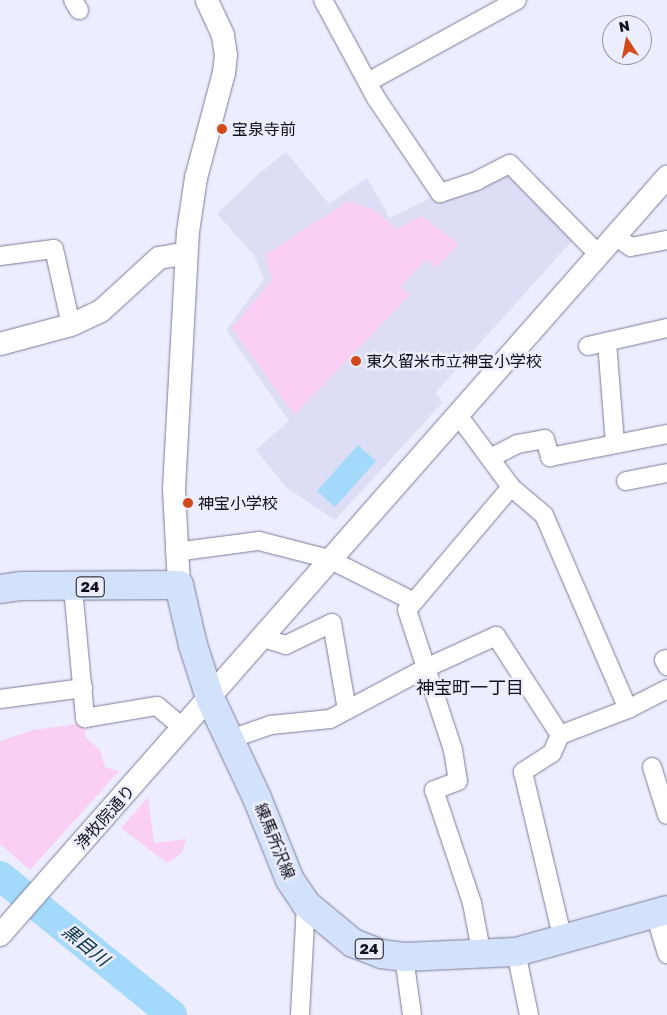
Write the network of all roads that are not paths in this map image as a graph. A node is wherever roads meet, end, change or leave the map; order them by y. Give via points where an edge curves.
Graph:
1 (207, 0) edge
2 (323, 0) edge
3 (517, 0) edge
4 (368, 82) junction
5 (667, 177) edge
6 (615, 236) junction
7 (667, 240) edge
8 (186, 253) junction
9 (599, 254) junction
10 (0, 256) edge
11 (70, 325) junction
12 (667, 328) edge
13 (607, 342) junction
14 (0, 344) edge
15 (588, 346) dead end
16 (458, 415) junction
17 (667, 434) edge
18 (615, 443) junction
19 (492, 457) junction
20 (667, 473) edge
21 (626, 481) dead end
22 (511, 488) junction
23 (175, 552) junction
24 (329, 559) junction
25 (179, 585) junction
26 (73, 588) junction
27 (0, 589) edge
28 (414, 602) junction
29 (263, 638) junction
30 (667, 659) edge
31 (667, 666) edge
32 (426, 668) junction
33 (83, 688) junction
34 (667, 689) edge
35 (210, 698) junction
36 (0, 699) edge
37 (628, 709) junction
38 (347, 710) junction
39 (184, 729) junction
40 (560, 735) junction
41 (228, 740) junction
42 (652, 767) dead end
43 (667, 815) edge
44 (306, 904) junction
45 (661, 912) edge
46 (0, 935) edge
47 (563, 940) junction
48 (516, 952) junction
49 (667, 954) edge
50 (482, 956) junction
51 (404, 957) junction
52 (300, 1015) edge
53 (412, 1015) edge
54 (529, 1015) edge

1 - 8 street via 224,35 225,64 196,178
2 - 4 street
3 - 4 street
4 - 9 street via 440,193 476,181 510,164
5 - 6 street, 浄牧院通り
6 - 7 street via 631,248
6 - 9 street, 浄牧院通り
8 - 11 street via 159,258 101,311
8 - 23 street via 174,488
9 - 16 street, 浄牧院通り
10 - 11 street via 54,249
11 - 14 street
12 - 13 street
13 - 15 street
13 - 18 street
16 - 19 street
16 - 24 street, 浄牧院通り
17 - 18 street
18 - 19 street via 550,457 545,439 517,444
19 - 22 street
20 - 21 street
22 - 28 street
22 - 37 street via 544,515
23 - 24 street via 259,541
23 - 25 street
24 - 28 street
24 - 29 street, 浄牧院通り
25 - 26 main road, 24
25 - 35 main road, 練馬所沢線 / 24
26 - 27 main road, 24 via 22,586
26 - 33 street
28 - 32 street via 406,610
29 - 35 street, 浄牧院通り
29 - 38 street via 286,645 332,623
30 - 31 street via 664,660
32 - 38 street
32 - 40 street via 496,636
32 - 50 street via 453,750 458,781 434,790 472,902
33 - 36 street
33 - 39 street via 85,718 157,706
34 - 37 street
35 - 39 street, 浄牧院通り
35 - 41 main road, 練馬所沢線 / 24
37 - 40 street
38 - 41 street via 330,719 271,725
39 - 46 street, 浄牧院通り
40 - 47 street via 552,753 524,772
41 - 44 main road, 練馬所沢線 / 24 via 257,798 290,880
42 - 43 street
44 - 51 main road, 練馬所沢線 / 24 via 354,943 381,954
44 - 52 street
45 - 47 main road, 練馬所沢線 / 24
45 - 49 street
47 - 48 main road, 練馬所沢線 / 24
48 - 50 main road, 練馬所沢線 / 24
48 - 54 street
50 - 51 main road, 練馬所沢線 / 24
51 - 53 street

